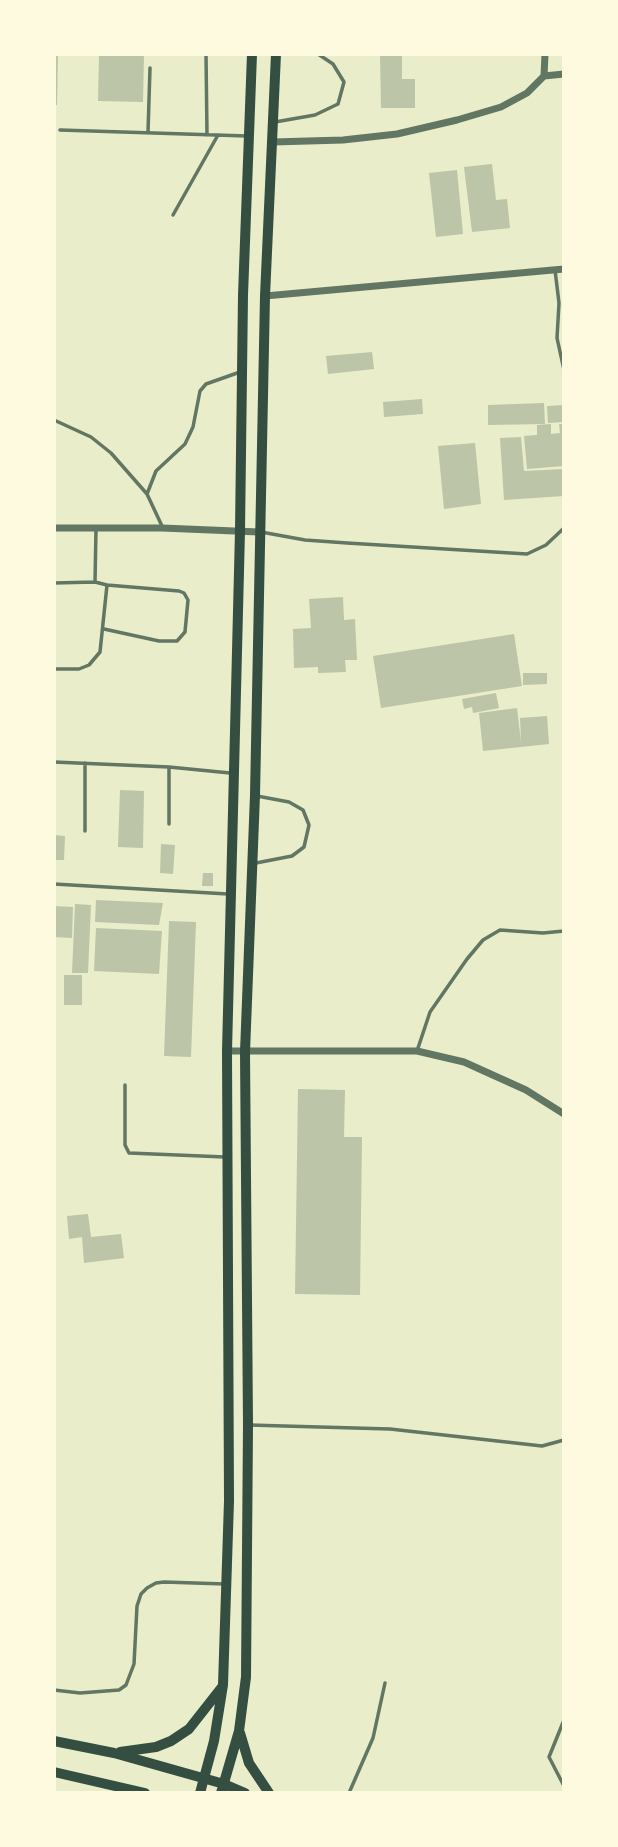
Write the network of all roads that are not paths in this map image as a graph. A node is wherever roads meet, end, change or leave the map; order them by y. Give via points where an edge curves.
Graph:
1 (206, 54) edge
2 (252, 54) edge
3 (275, 54) edge
4 (318, 54) edge
5 (545, 54) edge
6 (150, 68) dead end
7 (564, 74) edge
8 (544, 76) junction
9 (274, 122) junction
10 (60, 130) dead end
11 (148, 133) junction
12 (206, 135) junction
13 (218, 135) junction
14 (249, 136) junction
15 (273, 142) junction
16 (173, 215) dead end
17 (559, 270) edge
18 (265, 296) junction
19 (564, 370) edge
20 (242, 372) junction
21 (54, 421) edge
22 (147, 494) junction
23 (54, 528) edge
24 (162, 528) junction
25 (564, 528) edge
26 (96, 529) junction
27 (240, 531) junction
28 (259, 532) junction
29 (95, 582) junction
30 (54, 583) edge
31 (107, 586) junction
32 (104, 629) junction
33 (54, 669) edge
34 (54, 762) edge
35 (85, 763) junction
36 (169, 767) junction
37 (234, 774) junction
38 (255, 795) junction
39 (169, 824) dead end
40 (85, 831) dead end
41 (251, 864) junction
42 (54, 884) edge
43 (230, 894) junction
44 (564, 931) edge
45 (227, 1051) junction
46 (417, 1051) junction
47 (245, 1052) junction
48 (125, 1085) dead end
49 (564, 1114) edge
50 (227, 1157) junction
51 (248, 1425) junction
52 (564, 1440) edge
53 (227, 1584) junction
54 (385, 1683) dead end
55 (223, 1685) junction
56 (54, 1690) edge
57 (564, 1720) edge
58 (239, 1731) junction
59 (54, 1741) edge
60 (114, 1753) junction
61 (54, 1772) edge
62 (205, 1779) junction
63 (564, 1786) edge
64 (223, 1788) edge
65 (113, 1789) edge
66 (145, 1793) edge
67 (200, 1793) edge
68 (245, 1793) edge
69 (269, 1793) edge
70 (349, 1793) edge

1 - 12 lane
2 - 14 main road
3 - 9 main road
4 - 9 lane via 333,64 344,82 338,104 315,115
5 - 8 street
6 - 11 lane
7 - 8 street
8 - 15 street via 513,102 457,120 397,134
9 - 15 main road
10 - 11 lane
11 - 12 lane
12 - 13 lane
13 - 14 lane
13 - 16 lane
14 - 20 main road
15 - 18 main road
17 - 18 street
17 - 19 lane via 557,338
18 - 28 main road
20 - 22 lane via 206,384 200,391 186,444 156,471
20 - 27 main road
21 - 22 lane via 91,437
22 - 24 lane
23 - 26 street
24 - 26 street
24 - 27 street
25 - 28 lane via 546,545 527,554 333,542
26 - 29 lane
27 - 28 street
27 - 37 main road
28 - 38 main road
29 - 30 lane
29 - 31 lane
31 - 32 lane
31 - 32 lane via 179,591 188,600 185,632 177,641
32 - 33 lane via 100,652 89,665
34 - 35 lane
35 - 36 lane
35 - 40 lane
36 - 37 lane
36 - 39 lane
37 - 43 main road
38 - 41 main road
38 - 41 lane via 289,802 303,810 309,825 304,846 292,856
41 - 47 main road
42 - 43 lane
43 - 45 main road
44 - 46 lane via 500,930 483,940 430,1012
45 - 47 street
45 - 50 main road
46 - 47 street
46 - 49 street via 464,1062 526,1090
47 - 51 main road
48 - 50 lane via 129,1153
50 - 53 main road
51 - 52 lane via 390,1429 541,1446
51 - 58 main road via 246,1677
53 - 55 main road
53 - 56 lane via 164,1582 147,1588 137,1606 134,1664 126,1685 119,1690 80,1693
54 - 70 lane via 373,1738
55 - 60 main road via 189,1729 171,1741
55 - 62 main road
57 - 63 lane via 550,1757
58 - 64 main road
58 - 69 main road via 249,1763
59 - 60 main road
60 - 62 main road
61 - 65 main road
62 - 64 main road
62 - 67 main road
64 - 68 main road
65 - 66 main road

